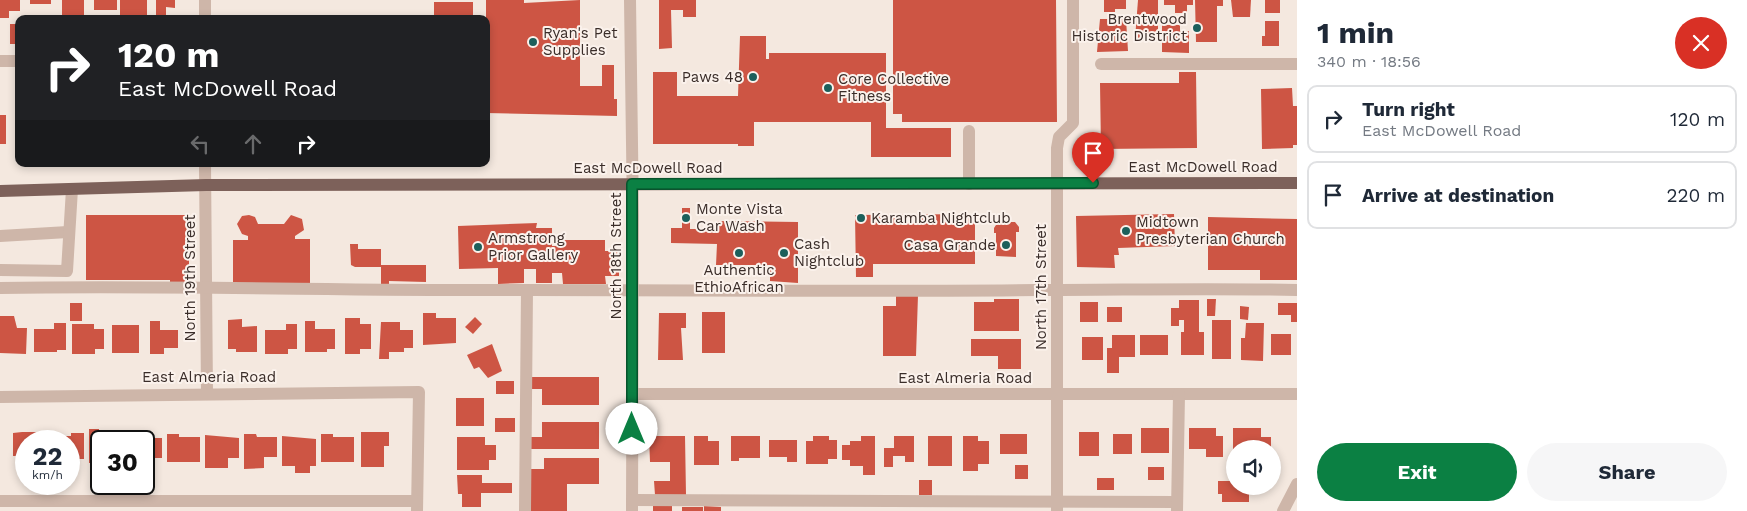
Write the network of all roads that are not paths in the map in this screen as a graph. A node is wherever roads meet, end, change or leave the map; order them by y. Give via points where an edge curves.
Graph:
1 (205, 0) edge
2 (630, 0) edge
3 (1073, 0) edge
4 (205, 15) edge
5 (0, 61) edge
6 (15, 61) edge
7 (1101, 64) dead end
8 (1297, 64) edge
9 (968, 130) dead end
10 (205, 167) edge
11 (1057, 183) junction
12 (632, 184) junction
13 (969, 184) junction
14 (1297, 184) edge
15 (206, 185) junction
16 (72, 189) junction
17 (0, 191) edge
18 (68, 232) junction
19 (0, 236) edge
20 (0, 270) edge
21 (67, 271) junction
22 (66, 287) junction
23 (0, 288) edge
24 (206, 289) junction
25 (633, 289) junction
26 (527, 290) junction
27 (1058, 290) junction
28 (1297, 290) edge
29 (207, 393) junction
30 (632, 394) junction
31 (1058, 394) junction
32 (1179, 394) junction
33 (1297, 394) edge
34 (0, 396) edge
35 (1297, 484) edge
36 (0, 501) edge
37 (632, 505) edge
38 (1057, 505) edge
39 (417, 506) edge
40 (1177, 506) edge
41 (525, 511) edge
42 (1283, 511) edge

1 - 4 street
2 - 12 street, North 18th Street
3 - 11 street, North 17th Street via 1073,123 1059,137
5 - 6 street
7 - 8 street
9 - 13 street
10 - 15 street, North 19th Street
11 - 13 main road, East McDowell Road
11 - 14 main road, East McDowell Road
11 - 27 street, North 17th Street
12 - 13 main road, East McDowell Road
12 - 15 main road, East McDowell Road
12 - 25 street, North 18th Street
15 - 16 main road, East McDowell Road
15 - 24 street, North 19th Street
16 - 17 main road, East McDowell Road
16 - 18 street
18 - 19 street
18 - 21 street
20 - 21 street
21 - 22 street
22 - 23 street
22 - 24 street
24 - 26 street
24 - 29 street, North 19th Street
25 - 26 street
25 - 27 street
25 - 30 street, North 18th Street
26 - 41 street
27 - 28 street
27 - 31 street, North 17th Street
29 - 34 street, East Almeria Road
29 - 39 street, East Almeria Road via 419,392
30 - 31 street, East Almeria Road
30 - 37 street, North 18th Street
31 - 32 street, East Almeria Road
31 - 38 street, North 17th Street
32 - 33 street, East Almeria Road
32 - 40 street
35 - 42 street
36 - 39 street
37 - 38 street
38 - 40 street

